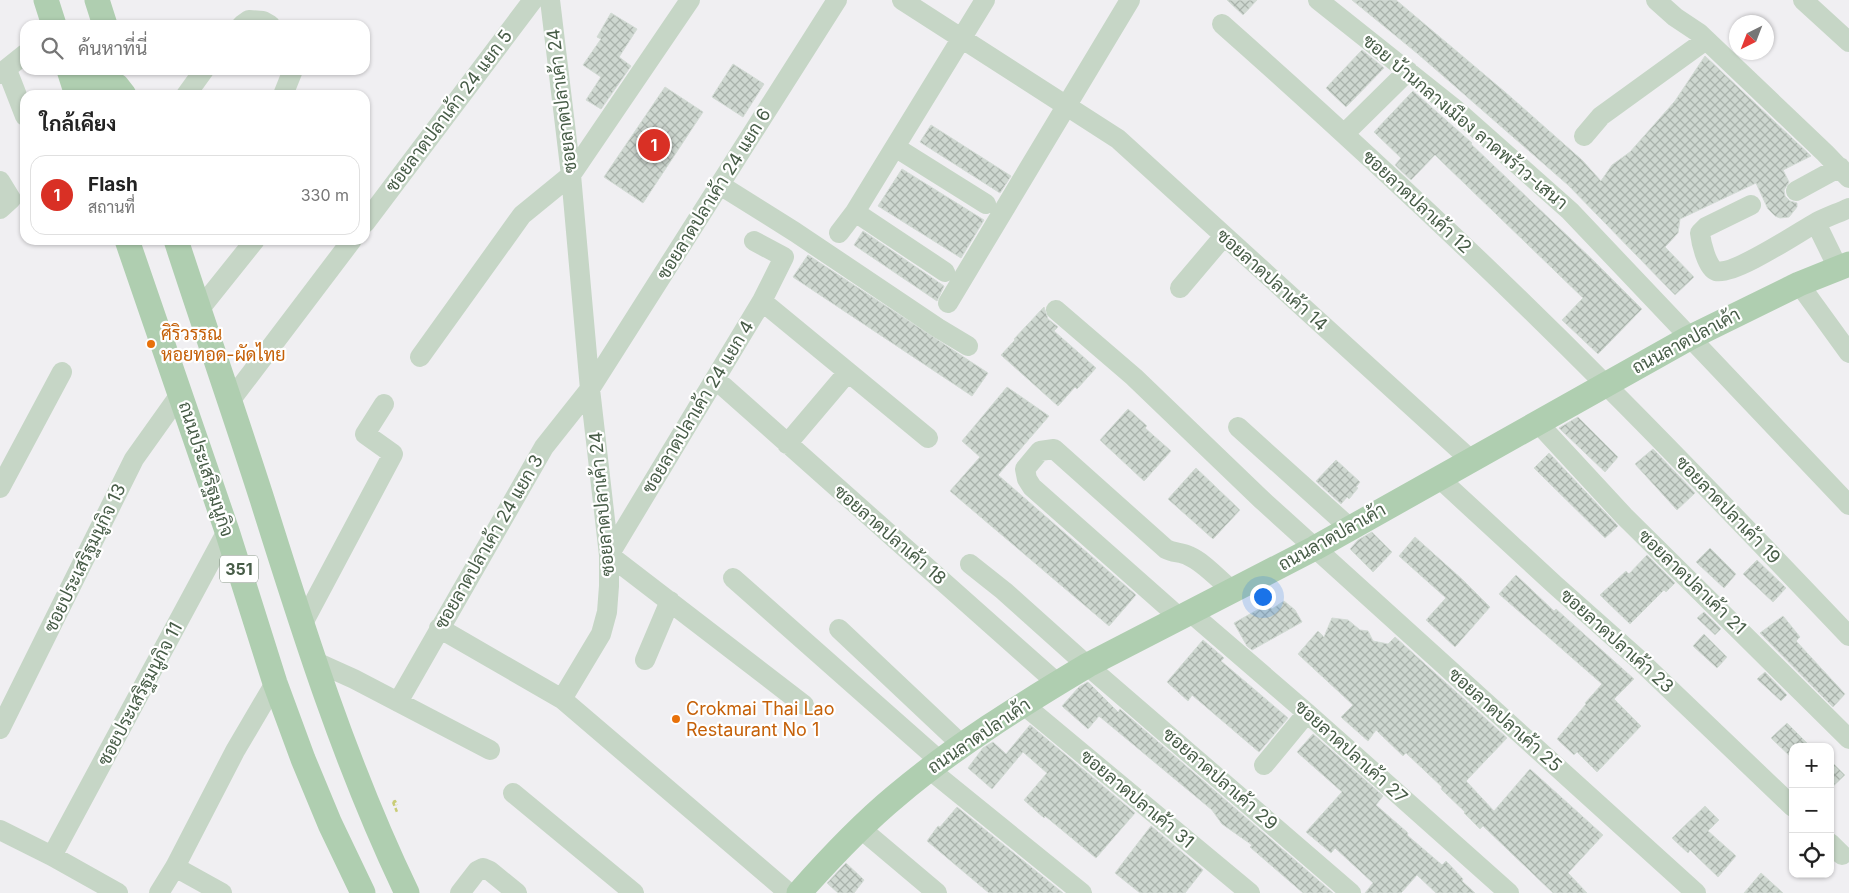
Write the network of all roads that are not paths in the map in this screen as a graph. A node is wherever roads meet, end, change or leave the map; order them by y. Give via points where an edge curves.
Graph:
1 (46, 0) edge
2 (97, 0) edge
3 (533, 0) edge
4 (550, 0) edge
5 (690, 0) edge
6 (838, 0) edge
7 (902, 0) edge
8 (985, 0) edge
9 (1130, 0) edge
10 (1318, 0) edge
11 (1656, 0) edge
12 (1803, 0) edge
13 (52, 20) edge
14 (103, 20) edge
15 (1222, 24) dead end
16 (962, 38) junction
17 (1706, 40) junction
18 (1849, 42) edge
19 (20, 58) edge
20 (1408, 70) junction
21 (3, 72) edge
22 (71, 75) edge
23 (123, 75) edge
24 (200, 75) edge
25 (291, 75) edge
26 (75, 90) edge
27 (86, 90) edge
28 (120, 90) edge
29 (127, 90) edge
30 (190, 90) edge
31 (285, 90) edge
32 (1066, 105) junction
33 (20, 106) edge
34 (1344, 134) junction
35 (1584, 136) dead end
36 (895, 147) junction
37 (1844, 173) edge
38 (571, 175) junction
39 (0, 181) edge
40 (720, 185) junction
41 (1796, 191) dead end
42 (12, 200) edge
43 (986, 204) dead end
44 (1752, 205) dead end
45 (1849, 208) edge
46 (855, 212) junction
47 (370, 216) edge
48 (1816, 223) junction
49 (839, 233) dead end
50 (1224, 236) junction
51 (754, 242) dead end
52 (129, 245) edge
53 (178, 245) edge
54 (251, 245) edge
55 (348, 245) edge
56 (1844, 266) edge
57 (945, 272) dead end
58 (1799, 284) junction
59 (1180, 288) dead end
60 (948, 304) dead end
61 (769, 307) dead end
62 (199, 310) junction
63 (1056, 310) dead end
64 (1689, 338) junction
65 (968, 346) dead end
66 (1849, 352) edge
67 (420, 357) dead end
68 (62, 372) dead end
69 (848, 372) junction
70 (1607, 385) junction
71 (723, 386) dead end
72 (590, 389) junction
73 (181, 393) junction
74 (230, 401) junction
75 (384, 404) dead end
76 (1538, 422) junction
77 (1238, 427) dead end
78 (928, 438) dead end
79 (787, 444) junction
80 (1472, 461) junction
81 (1439, 478) junction
82 (0, 488) edge
83 (1849, 505) edge
84 (1350, 528) junction
85 (227, 531) junction
86 (1315, 548) junction
87 (609, 555) junction
88 (970, 564) dead end
89 (733, 578) dead end
90 (1233, 591) junction
91 (670, 602) junction
92 (1186, 616) junction
93 (302, 625) junction
94 (439, 628) junction
95 (839, 629) dead end
96 (1849, 636) edge
97 (645, 660) dead end
98 (314, 661) junction
99 (1088, 666) junction
100 (275, 683) junction
101 (1057, 684) junction
102 (562, 699) junction
103 (398, 702) junction
104 (1024, 704) junction
105 (804, 705) dead end
106 (1307, 713) junction
107 (0, 729) edge
108 (1849, 739) edge
109 (962, 745) junction
110 (490, 750) dead end
111 (934, 765) junction
112 (1264, 765) dead end
113 (513, 792) dead end
114 (1789, 803) edge
115 (860, 828) junction
116 (0, 830) edge
117 (52, 856) junction
118 (175, 866) junction
119 (118, 893) edge
120 (159, 893) edge
121 (222, 893) edge
122 (363, 893) edge
123 (407, 893) edge
124 (460, 893) edge
125 (517, 893) edge
126 (634, 893) edge
127 (789, 893) edge
128 (799, 893) edge
129 (938, 893) edge
130 (1082, 893) edge
131 (1250, 893) edge
132 (1351, 893) edge
133 (1509, 893) edge
134 (1696, 893) edge

1 - 13 main road
2 - 14 main road
3 - 47 street, ซอยลาดปลาเค้า 24 แยก 5
4 - 38 street, ซอยลาดปลาเค้า 24
5 - 38 street
6 - 40 street, ซอยลาดปลาเค้า 24 แยก 6
7 - 16 street, ซอยลาดปลาเค้า 14
8 - 16 street
9 - 32 street
10 - 20 street, ซอย บ้านกลางเมือง ลาดพร้าว-เสนา
11 - 17 street
12 - 18 street
15 - 34 street, ซอยลาดปลาเค้า 12
16 - 32 street, ซอยลาดปลาเค้า 14
16 - 36 street
17 - 35 street via 1601,116
17 - 37 street
19 - 21 street
20 - 34 street
20 - 64 street, ซอย บ้านกลางเมือง ลาดพร้าว-เสนา via 1570,211
21 - 33 street
22 - 26 main road
23 - 29 main road
24 - 30 street
25 - 31 street
27 - 28 main road via 90,81 102,77
32 - 50 street, ซอยลาดปลาเค้า 14 via 1118,138
32 - 60 street
34 - 70 street, ซอยลาดปลาเค้า 12
36 - 43 street
36 - 46 street
37 - 41 street
38 - 67 street via 522,215
38 - 72 street, ซอยลาดปลาเค้า 24
39 - 42 street
40 - 65 street
40 - 72 street, ซอยลาดปลาเค้า 24 แยก 6
44 - 48 street via 1700,233 1710,266 1717,271 1743,264
45 - 48 street
46 - 49 street
46 - 57 street
48 - 56 street
50 - 59 street
50 - 80 street, ซอยลาดปลาเค้า 14
51 - 87 street, ซอยลาดปลาเค้า 24 แยก 4 via 784,257 762,301
52 - 73 main road, ถนนประเสริฐมนูกิจ / 351
53 - 62 main road, 351
54 - 62 street
55 - 74 street
56 - 58 main road, ถนนลาดปลาเค้า
58 - 64 main road, ถนนลาดปลาเค้า
58 - 66 street
61 - 69 street
62 - 74 main road, 351
63 - 86 street, ซอยลาดปลาเค้า 25 via 1134,377
64 - 70 main road, ถนนลาดปลาเค้า
64 - 83 street, ซอย บ้านกลางเมือง ลาดพร้าว-เสนา
68 - 82 street
69 - 78 street
69 - 79 street
70 - 76 main road, ถนนลาดปลาเค้า
70 - 96 street, ซอยลาดปลาเค้า 19
71 - 79 street, ซอยลาดปลาเค้า 18
72 - 87 street, ซอยลาดปลาเค้า 24
72 - 94 street, ซอยลาดปลาเค้า 24 แยก 3 via 544,447
73 - 85 main road, ถนนประเสริฐมนูกิจ / 351
73 - 107 street, ซอยประเสริฐมนูกิจ 13 via 134,459
74 - 93 main road, 351
75 - 93 street via 365,434 393,454
76 - 80 main road, ถนนลาดปลาเค้า
76 - 108 street, ซอยลาดปลาเค้า 21 via 1624,516
77 - 84 street
79 - 101 street, ซอยลาดปลาเค้า 18
80 - 81 main road, ถนนลาดปลาเค้า
81 - 84 main road, ถนนลาดปลาเค้า
81 - 114 street, ซอยลาดปลาเค้า 23 via 1636,656
84 - 86 main road, ถนนลาดปลาเค้า
85 - 100 main road, ถนนประเสริฐมนูกิจ / 351
85 - 117 street, ซอยประเสริฐมนูกิจ 11
86 - 90 main road, ถนนลาดปลาเค้า
86 - 134 street, ซอยลาดปลาเค้า 25
87 - 91 street
87 - 102 street, ซอยลาดปลาเค้า 24 via 607,612 600,634
88 - 99 street, ซอยลาดปลาเค้า 29
89 - 111 street
90 - 92 main road, ถนนลาดปลาเค้า
90 - 92 street, ซอยลาดปลาเค้า 27 via 1195,559 1166,549 1054,449 1040,451 1025,470 1032,487
91 - 97 street
91 - 105 street
92 - 99 main road, ถนนลาดปลาเค้า
92 - 106 street, ซอยลาดปลาเค้า 27
93 - 98 main road, 351
94 - 102 street
94 - 103 street, ซอยลาดปลาเค้า 24 แยก 3
95 - 109 street
98 - 103 street
98 - 123 main road, 351 via 381,838
99 - 101 main road, ถนนลาดปลาเค้า
99 - 132 street, ซอยลาดปลาเค้า 29
100 - 118 street
100 - 122 main road, ถนนประเสริฐมนูกิจ / 351 via 330,824
101 - 104 main road, ถนนลาดปลาเค้า
102 - 127 street
103 - 110 street
104 - 109 main road, ถนนลาดปลาเค้า
104 - 131 street, ซอยลาดปลาเค้า 31
106 - 112 street
106 - 133 street, ซอยลาดปลาเค้า 27
109 - 111 main road, ถนนลาดปลาเค้า
111 - 115 main road, ถนนลาดปลาเค้า
111 - 130 street
113 - 126 street
115 - 128 main road, ถนนลาดปลาเค้า
115 - 129 street
116 - 117 street
117 - 119 street
118 - 120 street
118 - 121 street
124 - 125 street via 483,868

